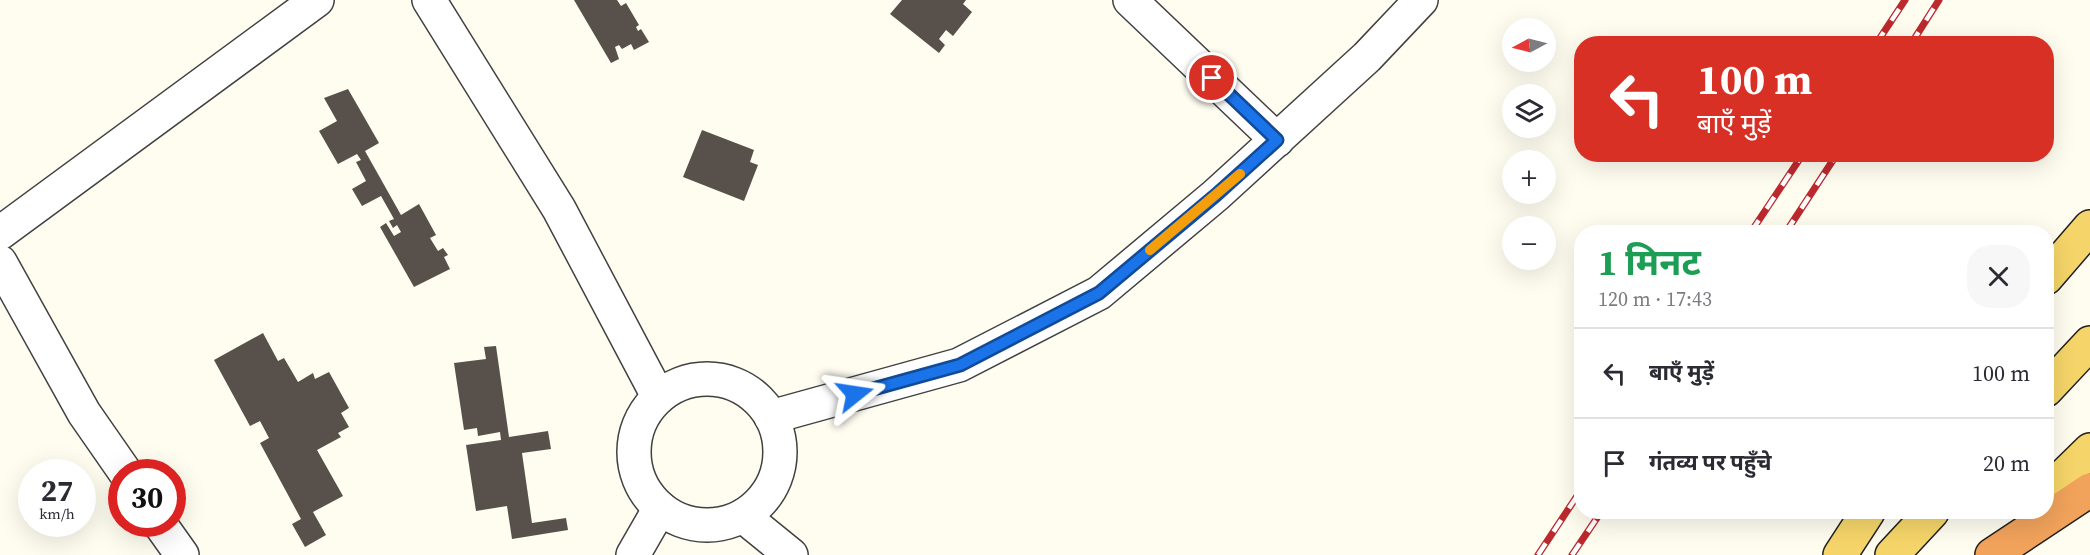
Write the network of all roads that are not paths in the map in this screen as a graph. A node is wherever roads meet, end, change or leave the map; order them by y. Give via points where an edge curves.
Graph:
1 (317, 0) edge
2 (429, 0) edge
3 (1131, 0) edge
4 (1421, 0) edge
5 (1277, 140) junction
6 (2090, 226) edge
7 (0, 233) edge
8 (0, 262) edge
9 (2054, 269) edge
10 (2090, 343) edge
11 (2054, 381) edge
12 (658, 396) junction
13 (771, 417) junction
14 (2090, 450) edge
15 (116, 459) edge
16 (2054, 485) edge
17 (2090, 490) edge
18 (660, 508) junction
19 (2054, 514) edge
20 (743, 516) junction
21 (1863, 519) edge
22 (1925, 519) edge
23 (2020, 519) edge
24 (2046, 519) edge
25 (169, 537) edge
26 (182, 555) edge
27 (633, 555) edge
28 (791, 555) edge
29 (1840, 555) edge
30 (1892, 555) edge
31 (1982, 555) edge
32 (1992, 555) edge

1 - 7 street
2 - 12 street via 560,208
3 - 5 street
4 - 5 street via 1367,57
5 - 13 street via 1099,293 960,365
6 - 9 main road
8 - 15 street via 84,413
10 - 11 main road
12 - 13 street via 677,385 701,379 725,381 758,400
12 - 18 street via 636,432 635,465 646,493
13 - 20 street via 779,438 777,472 759,504
14 - 16 main road
17 - 19 highway
18 - 20 street via 676,519 704,525 731,522
18 - 27 street
20 - 28 street
21 - 29 main road
22 - 30 main road
23 - 31 main road
24 - 32 highway
25 - 26 street

